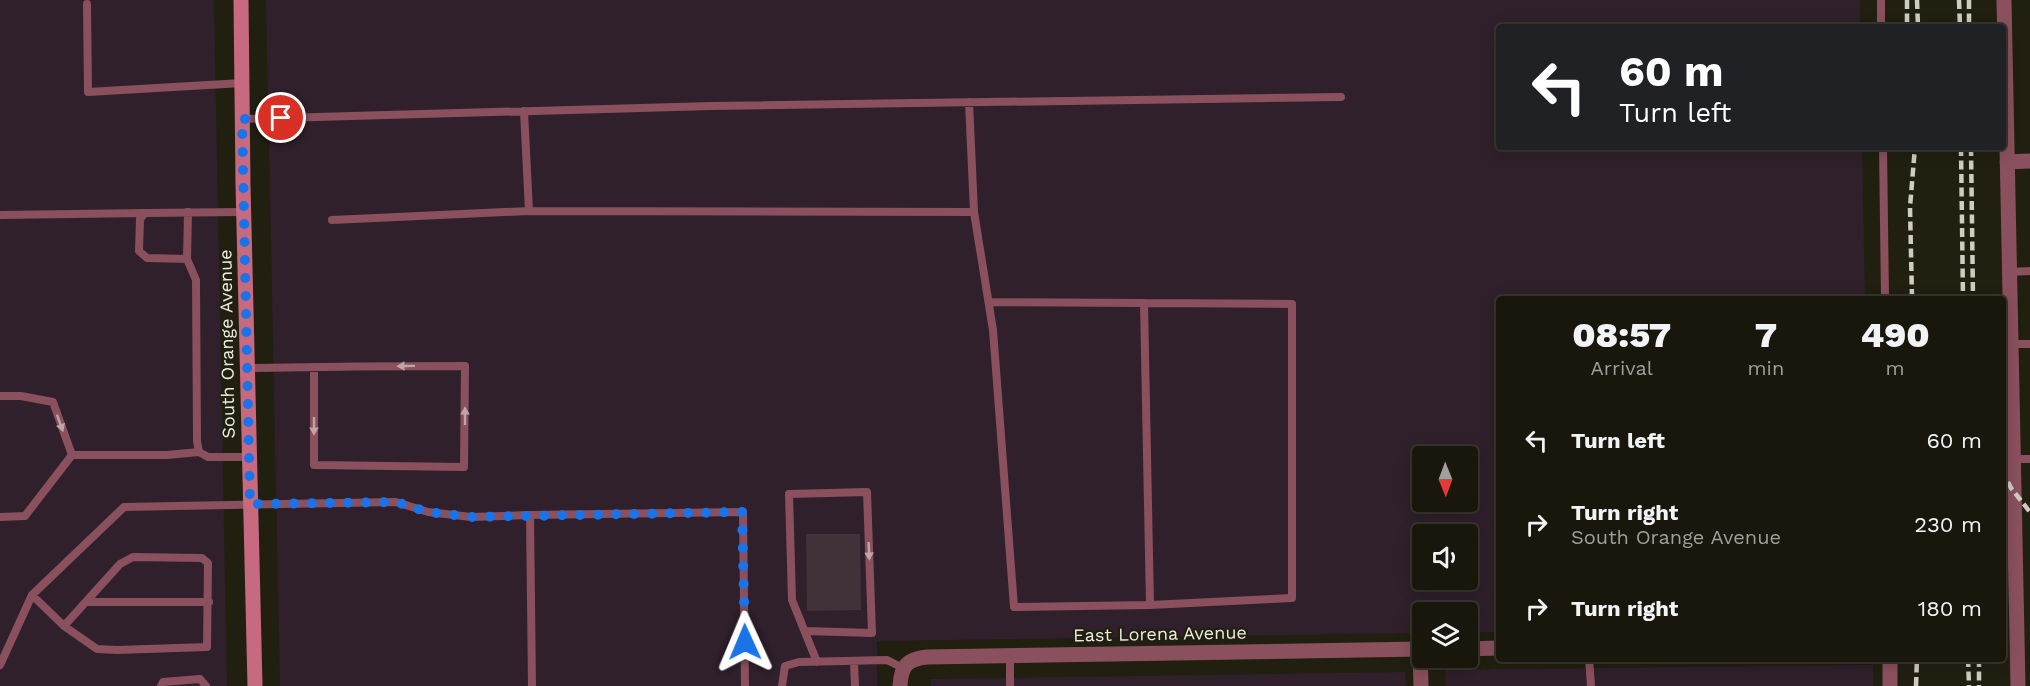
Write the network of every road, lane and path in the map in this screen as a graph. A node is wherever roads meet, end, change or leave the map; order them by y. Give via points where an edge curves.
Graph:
1 (241, 0) edge
2 (1881, 0) edge
3 (2004, 0) edge
4 (87, 4) dead end
5 (1881, 24) edge
6 (2004, 24) edge
7 (242, 83) junction
8 (1341, 96) dead end
9 (969, 102) junction
10 (2006, 108) edge
11 (524, 111) junction
12 (242, 119) junction
13 (1883, 150) edge
14 (2030, 161) edge
15 (2007, 162) junction
16 (529, 211) junction
17 (243, 212) junction
18 (974, 212) junction
19 (145, 213) junction
20 (188, 213) junction
21 (0, 215) edge
22 (332, 220) dead end
23 (187, 259) junction
24 (2030, 271) edge
25 (2010, 272) junction
26 (1885, 296) edge
27 (989, 302) junction
28 (1144, 303) junction
29 (2012, 344) junction
30 (2030, 344) edge
31 (314, 367) junction
32 (247, 368) junction
33 (0, 396) edge
34 (199, 452) junction
35 (72, 455) junction
36 (249, 458) junction
37 (2022, 459) edge
38 (250, 504) junction
39 (530, 515) junction
40 (0, 517) edge
41 (32, 595) junction
42 (86, 602) junction
43 (209, 602) junction
44 (1150, 605) junction
45 (64, 626) junction
46 (806, 632) junction
47 (1496, 648) edge
48 (1412, 649) edge
49 (1478, 649) edge
50 (1010, 656) junction
51 (854, 661) junction
52 (818, 662) junction
53 (1589, 662) edge
54 (1890, 662) edge
55 (0, 665) edge
56 (903, 668) junction
57 (1421, 668) edge
58 (161, 686) edge
59 (206, 686) edge
60 (255, 686) edge
61 (532, 686) edge
62 (746, 686) edge
63 (782, 686) edge
64 (855, 686) edge
65 (900, 686) edge
66 (1010, 686) edge
67 (1421, 686) edge
68 (1592, 686) edge
69 (1890, 686) edge
70 (2018, 686) edge

1 - 7 street, South Orange Avenue
2 - 5 lane
3 - 6 street
4 - 7 lane via 88,92
7 - 12 street, South Orange Avenue
8 - 9 lane
9 - 11 lane
9 - 18 lane
10 - 15 street
11 - 12 lane
11 - 16 lane
12 - 17 street, South Orange Avenue
13 - 26 lane
14 - 15 street
15 - 25 street
16 - 18 lane
16 - 22 lane
17 - 20 lane
17 - 32 street, South Orange Avenue
18 - 27 lane
19 - 20 lane
19 - 21 lane
19 - 23 lane via 140,219 139,251 147,258
20 - 23 lane
23 - 34 lane via 196,280
24 - 25 lane
25 - 29 street
27 - 28 lane
27 - 44 lane via 1014,606
28 - 44 lane
28 - 44 lane via 1292,304 1292,598
29 - 30 lane
29 - 37 street
31 -> 31 lane via 314,465 464,467 465,366
31 - 32 lane
32 - 36 street, South Orange Avenue
33 -> 35 lane via 53,402
34 - 35 lane
34 - 36 lane via 208,457
35 - 40 lane via 25,516
36 - 38 street, South Orange Avenue
37 - 70 street
38 - 39 lane via 396,502 460,516
38 - 41 lane via 124,507
38 - 60 street, South Orange Avenue
39 - 61 lane
39 - 62 lane via 742,512
41 - 45 lane
41 - 55 lane
42 - 43 lane
42 - 43 lane via 120,564 133,557 202,558 208,563
42 - 45 lane
43 - 45 lane via 207,647 97,649
46 -> 46 lane via 792,600 789,494 867,492 872,633
46 - 52 lane
47 - 49 street
48 - 50 street, East Lorena Avenue
50 - 56 street, East Lorena Avenue via 915,658
50 - 66 lane
51 - 52 lane
51 - 56 lane via 887,660
51 - 64 lane
52 - 63 lane via 785,666
53 - 68 lane
54 - 69 street
56 - 65 street
57 - 67 street
58 - 59 lane via 163,682 200,679

